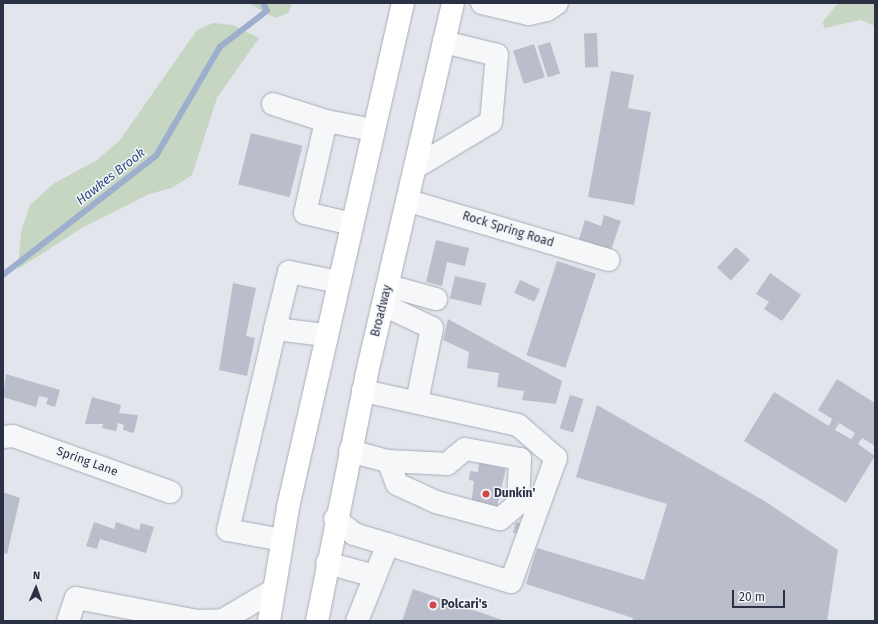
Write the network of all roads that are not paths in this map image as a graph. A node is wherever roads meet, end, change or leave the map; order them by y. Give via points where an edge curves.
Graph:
1 (403, 3) edge
2 (453, 3) edge
3 (482, 3) edge
4 (557, 3) edge
5 (444, 42) junction
6 (273, 104) dead end
7 (326, 121) junction
8 (374, 130) junction
9 (416, 167) junction
10 (409, 200) junction
11 (352, 224) junction
12 (608, 260) dead end
13 (338, 282) junction
14 (386, 295) junction
15 (436, 299) dead end
16 (274, 329) junction
17 (326, 335) junction
18 (363, 391) junction
19 (417, 402) junction
20 (3, 437) edge
21 (350, 451) junction
22 (388, 461) junction
23 (170, 492) dead end
24 (335, 519) junction
25 (282, 540) junction
26 (388, 544) junction
27 (327, 563) junction
28 (375, 576) junction
29 (274, 590) junction
30 (68, 621) edge
31 (198, 621) edge
32 (270, 621) edge
33 (317, 621) edge
34 (357, 621) edge

1 - 8 highway
2 - 5 highway, Broadway
3 - 4 street via 530,14 547,10
5 - 9 highway, Broadway
5 - 9 street via 497,55 491,122
6 - 7 street
7 - 8 street
7 - 11 street via 305,213
8 - 11 highway
9 - 10 highway, Broadway
10 - 12 street, Rock Spring Road
10 - 14 highway, Broadway
11 - 13 highway
13 - 16 street via 289,272
13 - 17 highway
14 - 15 street
14 - 18 highway, Broadway
14 - 19 street via 432,328
16 - 17 street
16 - 25 street via 228,530
17 - 25 highway
18 - 19 street
18 - 21 highway, Broadway
19 - 26 street via 518,425 556,458 511,582
20 - 23 street, Spring Lane via 13,436
21 - 22 street
21 - 24 highway, Broadway
22 - 22 street via 447,464 465,449 520,459 518,504 500,519 436,502 397,484
24 - 26 street via 354,534
24 - 27 highway, Broadway
25 - 29 highway
26 - 28 street
27 - 28 street
27 - 33 highway, Broadway
28 - 34 street
29 - 31 street via 223,620
29 - 32 highway
30 - 31 street via 76,598

